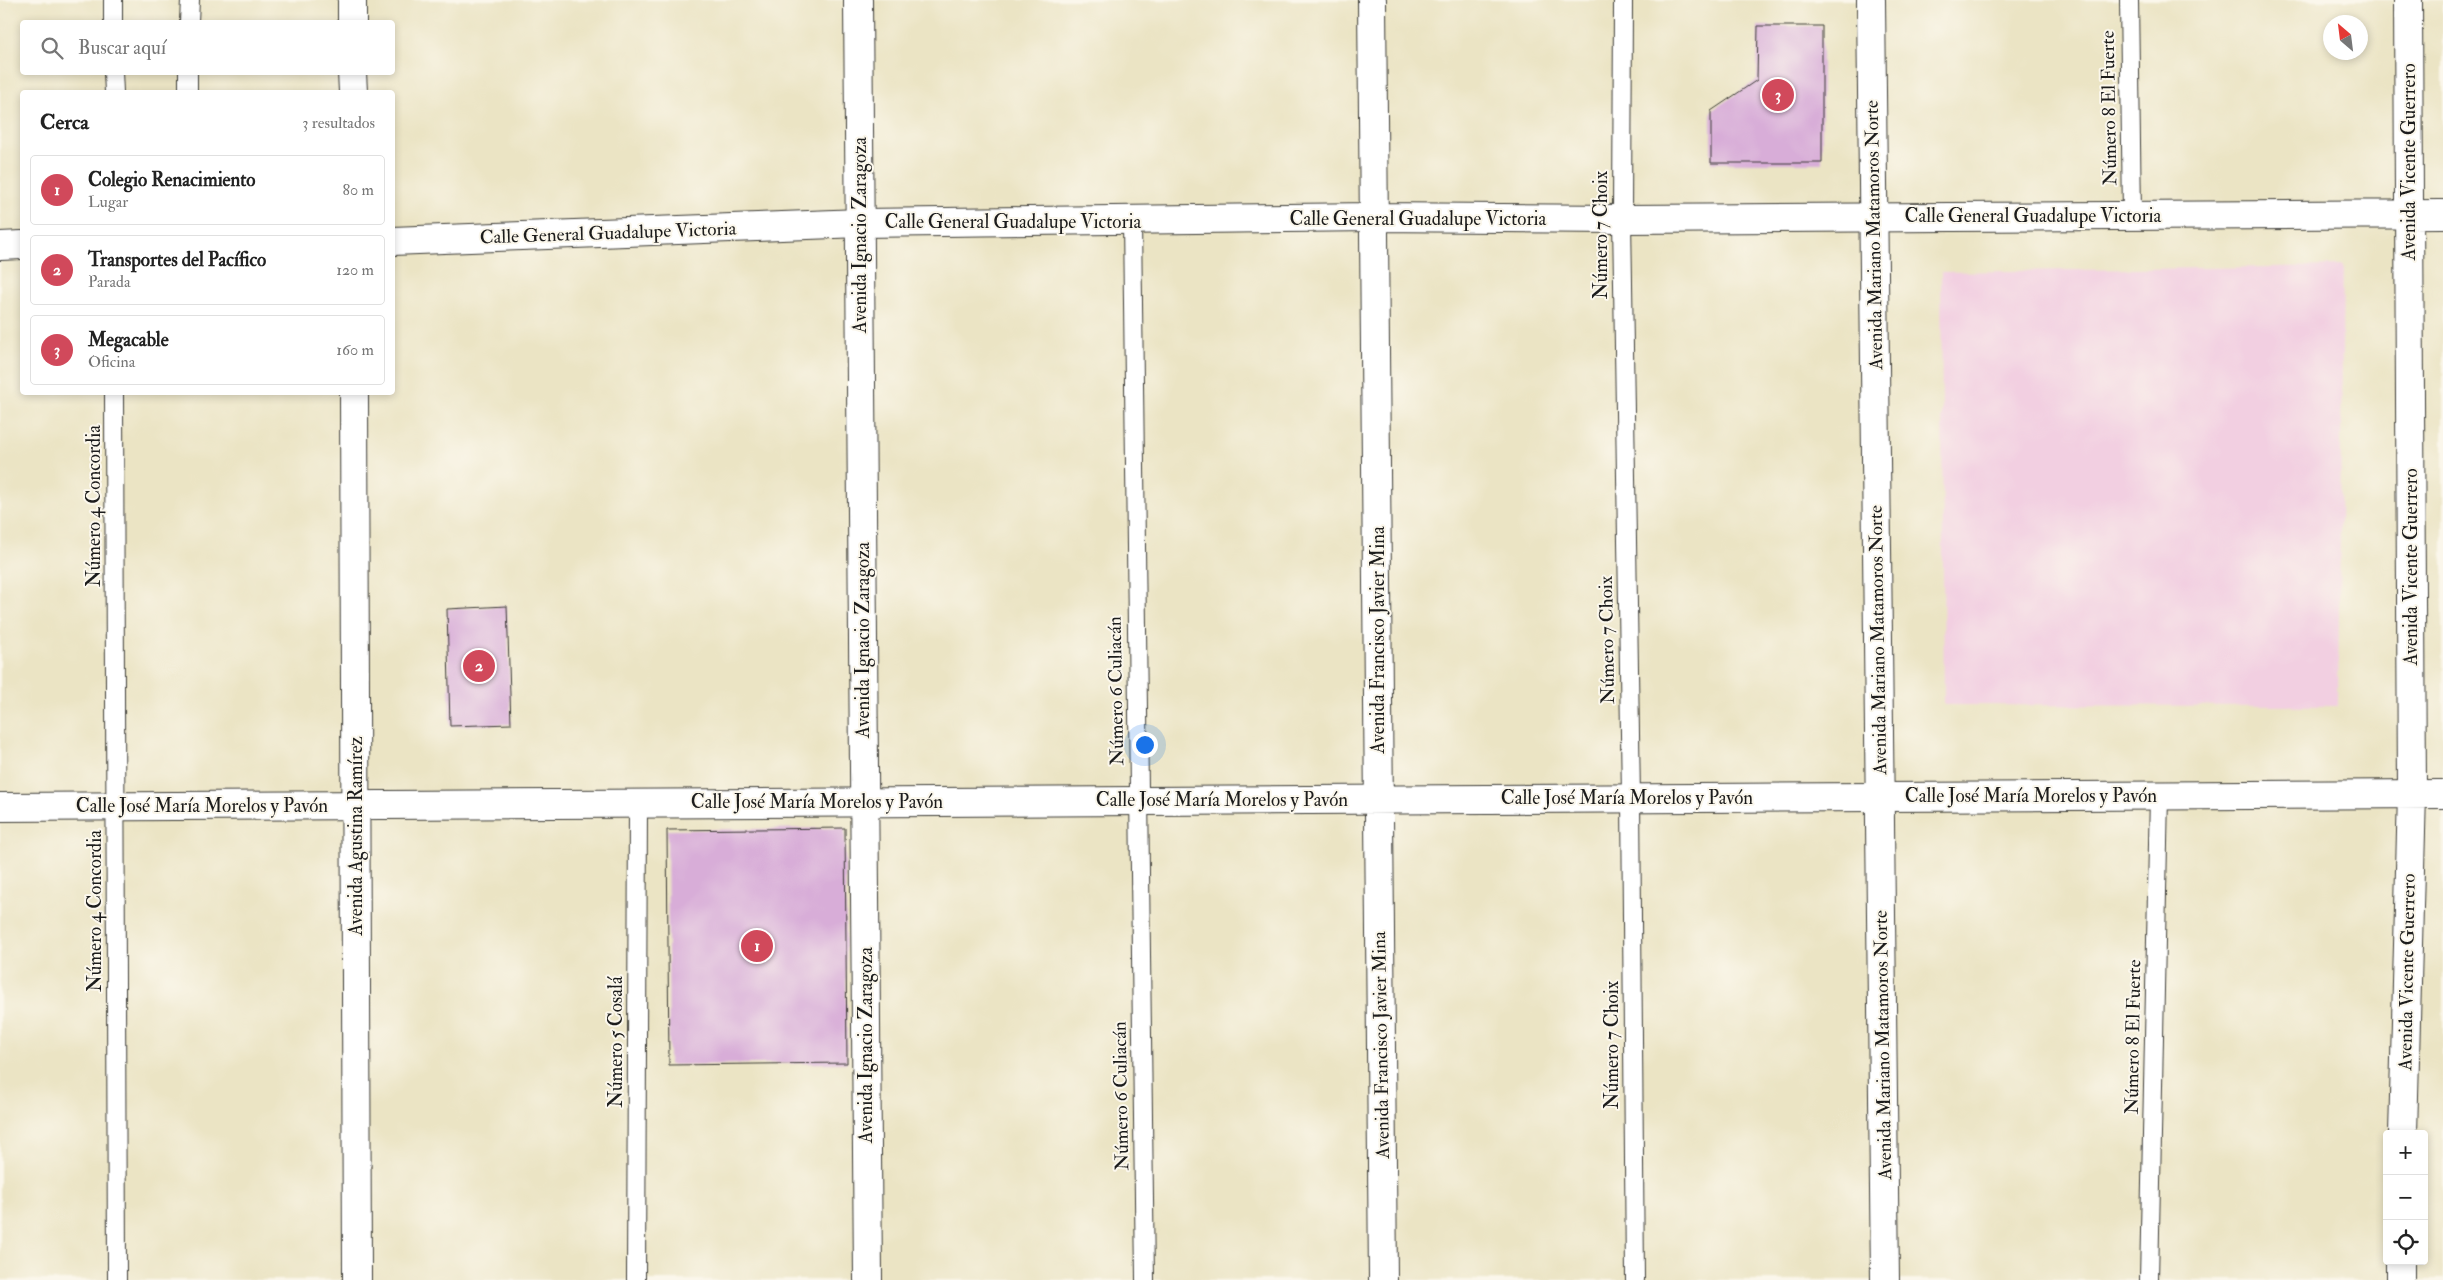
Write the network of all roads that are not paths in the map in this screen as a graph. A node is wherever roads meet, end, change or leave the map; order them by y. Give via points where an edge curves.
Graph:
1 (113, 0) edge
2 (190, 0) edge
3 (352, 0) edge
4 (858, 0) edge
5 (1372, 0) edge
6 (1623, 0) edge
7 (1871, 0) edge
8 (2129, 0) edge
9 (2408, 0) edge
10 (113, 20) edge
11 (189, 20) edge
12 (352, 20) edge
13 (114, 75) edge
14 (188, 75) edge
15 (352, 75) edge
16 (114, 90) edge
17 (188, 90) edge
18 (353, 90) edge
19 (2409, 214) junction
20 (2443, 214) edge
21 (2132, 216) junction
22 (1374, 217) junction
23 (1874, 217) junction
24 (1622, 219) junction
25 (1132, 221) junction
26 (860, 223) junction
27 (395, 241) edge
28 (20, 245) edge
29 (0, 246) edge
30 (114, 395) edge
31 (354, 395) edge
32 (2412, 794) junction
33 (2443, 794) edge
34 (2159, 795) junction
35 (1880, 796) junction
36 (1631, 798) junction
37 (1379, 800) junction
38 (1139, 801) junction
39 (864, 802) junction
40 (638, 804) junction
41 (356, 805) junction
42 (116, 806) junction
43 (0, 807) edge
44 (2403, 1130) edge
45 (2400, 1265) edge
46 (117, 1280) edge
47 (358, 1280) edge
48 (636, 1280) edge
49 (868, 1280) edge
50 (1145, 1280) edge
51 (1383, 1280) edge
52 (1635, 1280) edge
53 (1885, 1280) edge
54 (2150, 1280) edge
55 (2400, 1280) edge

1 - 10 lane
2 - 11 lane
3 - 12 street
4 - 26 street, Avenida Ignacio Zaragoza
5 - 22 street, Avenida Francisco Javier Mina
6 - 24 lane, Número 7 Choix
7 - 23 street, Avenida Mariano Matamoros Norte
8 - 21 lane, Número 8 El Fuerte
9 - 19 street, Avenida Vicente Guerrero
13 - 16 lane
14 - 17 lane
15 - 18 street
19 - 20 street, Calle General Guadalupe Victoria
19 - 21 street, Calle General Guadalupe Victoria
19 - 32 street, Avenida Vicente Guerrero
21 - 23 street, Calle General Guadalupe Victoria
22 - 24 street, Calle General Guadalupe Victoria
22 - 25 street, Calle General Guadalupe Victoria
22 - 37 street, Avenida Francisco Javier Mina
23 - 24 street, Calle General Guadalupe Victoria
23 - 35 street, Avenida Mariano Matamoros Norte
24 - 36 lane, Número 7 Choix
25 - 26 street, Calle General Guadalupe Victoria
25 - 38 lane, Número 6 Culiacán
26 - 27 street, Calle General Guadalupe Victoria
26 - 39 street, Avenida Ignacio Zaragoza
28 - 29 street
30 - 42 lane, Número 4 Concordia
31 - 41 street, Avenida Agustina Ramírez
32 - 33 street, Calle José María Morelos y Pavón
32 - 34 street, Calle José María Morelos y Pavón
32 - 44 street, Avenida Vicente Guerrero
34 - 35 street, Calle José María Morelos y Pavón
34 - 54 lane, Número 8 El Fuerte
35 - 36 street, Calle José María Morelos y Pavón
35 - 53 street, Avenida Mariano Matamoros Norte
36 - 37 street, Calle José María Morelos y Pavón
36 - 52 lane, Número 7 Choix
37 - 38 street, Calle José María Morelos y Pavón
37 - 51 street, Avenida Francisco Javier Mina
38 - 39 street, Calle José María Morelos y Pavón
38 - 50 lane, Número 6 Culiacán
39 - 40 street, Calle José María Morelos y Pavón
39 - 49 street, Avenida Ignacio Zaragoza
40 - 41 street, Calle José María Morelos y Pavón
40 - 48 lane, Número 5 Cosalá
41 - 42 street, Calle José María Morelos y Pavón
41 - 47 street, Avenida Agustina Ramírez
42 - 43 street, Calle José María Morelos y Pavón
42 - 46 lane, Número 4 Concordia
45 - 55 street

